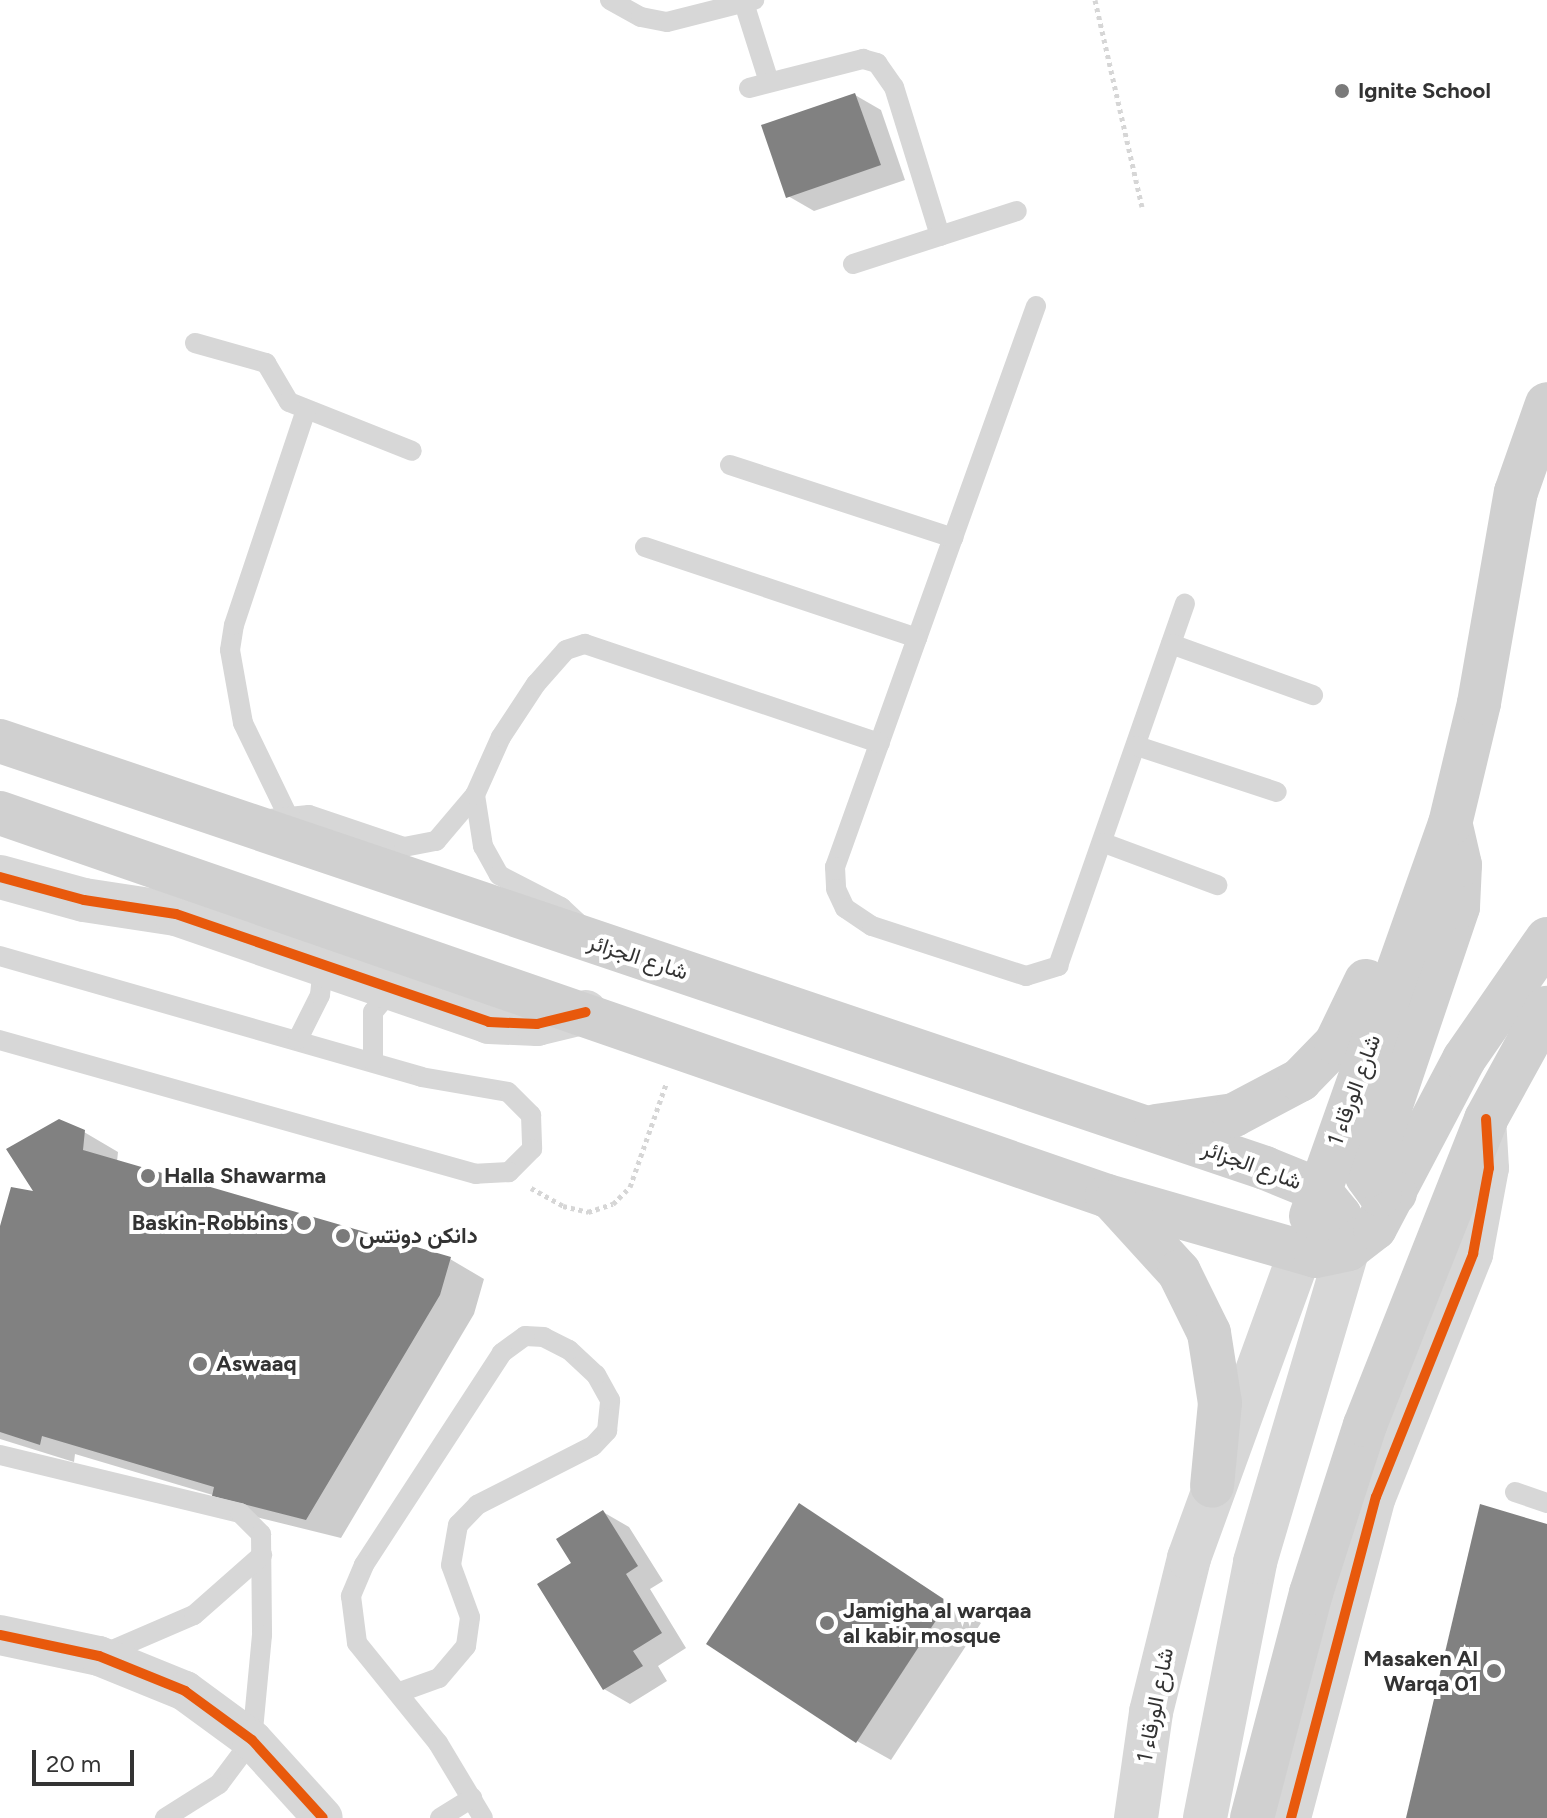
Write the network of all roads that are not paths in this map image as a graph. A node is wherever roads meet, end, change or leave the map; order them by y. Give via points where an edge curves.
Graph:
1 (610, 0) edge
2 (749, 2) edge
3 (1017, 211) dead end
4 (940, 236) junction
5 (853, 264) dead end
6 (1036, 306) dead end
7 (195, 343) dead end
8 (1547, 404) edge
9 (306, 410) junction
10 (412, 451) dead end
11 (730, 465) dead end
12 (953, 538) junction
13 (645, 547) dead end
14 (1185, 604) dead end
15 (917, 638) junction
16 (1171, 644) junction
17 (1313, 695) dead end
18 (0, 741) edge
19 (880, 743) junction
20 (1137, 746) junction
21 (1277, 792) dead end
22 (475, 795) junction
23 (0, 813) edge
24 (267, 819) junction
25 (1450, 824) junction
26 (1104, 843) junction
27 (0, 877) edge
28 (1217, 885) dead end
29 (1547, 939) edge
30 (592, 942) junction
31 (0, 956) edge
32 (323, 965) junction
33 (393, 988) junction
34 (1547, 1008) edge
35 (586, 1012) junction
36 (1, 1039) edge
37 (298, 1039) junction
38 (373, 1061) junction
39 (1486, 1119) junction
40 (1143, 1127) junction
41 (1319, 1190) junction
42 (1395, 1193) junction
43 (1107, 1196) junction
44 (1348, 1249) junction
45 (1300, 1253) junction
46 (0, 1455) edge
47 (1212, 1486) junction
48 (1515, 1492) dead end
49 (1547, 1503) edge
50 (262, 1555) junction
51 (0, 1635) edge
52 (99, 1656) junction
53 (400, 1692) junction
54 (252, 1740) junction
55 (472, 1798) junction
56 (189, 1812) edge
57 (165, 1818) edge
58 (323, 1818) edge
59 (440, 1818) edge
60 (483, 1818) edge
61 (1136, 1818) edge
62 (1205, 1818) edge
63 (1252, 1818) edge
64 (1291, 1818) edge

1 - 2 lane via 641,17 667,22
2 - 4 lane via 759,85 863,59 889,73
3 - 4 lane
4 - 5 lane
6 - 12 lane
7 - 9 lane via 266,363 278,375 283,396
8 - 25 main road, شارع الورقاء 1 via 1516,492 1479,703
9 - 10 lane
9 - 24 lane via 230,650
11 - 12 lane
12 - 15 lane
13 - 15 lane
14 - 16 lane
15 - 19 lane
16 - 17 lane
16 - 20 lane
18 - 24 main road, شارع الجزائر
19 - 22 lane via 585,644 566,650 536,684 501,737
19 - 26 lane via 834,878 839,900 862,922 1037,976 1065,957
20 - 21 lane
20 - 26 lane
22 - 24 lane via 445,834 420,847 404,847 309,815
22 - 30 lane via 483,846 499,875 561,907
23 - 35 main road
24 - 30 main road, شارع الجزائر
25 - 40 main road via 1392,920 1350,1021 1318,1063 1274,1098 1234,1115
25 - 41 main road, شارع الورقاء 1
25 - 42 main road via 1460,865 1458,907 1367,1176 1380,1194
26 - 28 lane
27 - 32 street via 84,900 176,914
29 - 42 main road via 1470,1048
30 - 40 main road, شارع الجزائر
31 - 37 lane
32 - 33 street
32 - 37 lane via 320,995
33 - 35 street via 467,1015 511,1024
33 - 38 lane via 373,1012
34 - 39 main road
35 - 43 main road
36 - 38 lane via 476,1174 509,1172 527,1156 535,1132 522,1101 508,1092 444,1083
37 - 38 lane
39 - 63 main road via 1337,1509
39 - 64 street via 1489,1168 1473,1254 1425,1364 1372,1510
40 - 41 main road, شارع الجزائر
41 - 44 main road, شارع الجزائر via 1340,1216
41 - 45 main road, شارع الورقاء 1
42 - 44 main road via 1375,1228
43 - 45 main road
43 - 47 main road via 1166,1253 1209,1333 1220,1403
44 - 45 main road via 1316,1256
44 - 62 street via 1255,1562
45 - 47 street, شارع الورقاء 1
46 - 50 lane via 240,1513 257,1525
47 - 61 street, شارع الورقاء 1 via 1164,1651
48 - 49 lane
50 - 52 lane via 194,1615
50 - 54 lane via 262,1635
51 - 52 street
52 - 54 street via 185,1691
53 - 53 lane via 351,1629 356,1581 502,1353 525,1336 544,1337 569,1350 596,1375 610,1400 607,1431 593,1446 477,1505 458,1525 451,1565 470,1617 466,1646 439,1678
53 - 55 lane
54 - 56 lane via 232,1773
54 - 58 street
55 - 59 lane
55 - 60 lane
56 - 57 lane

